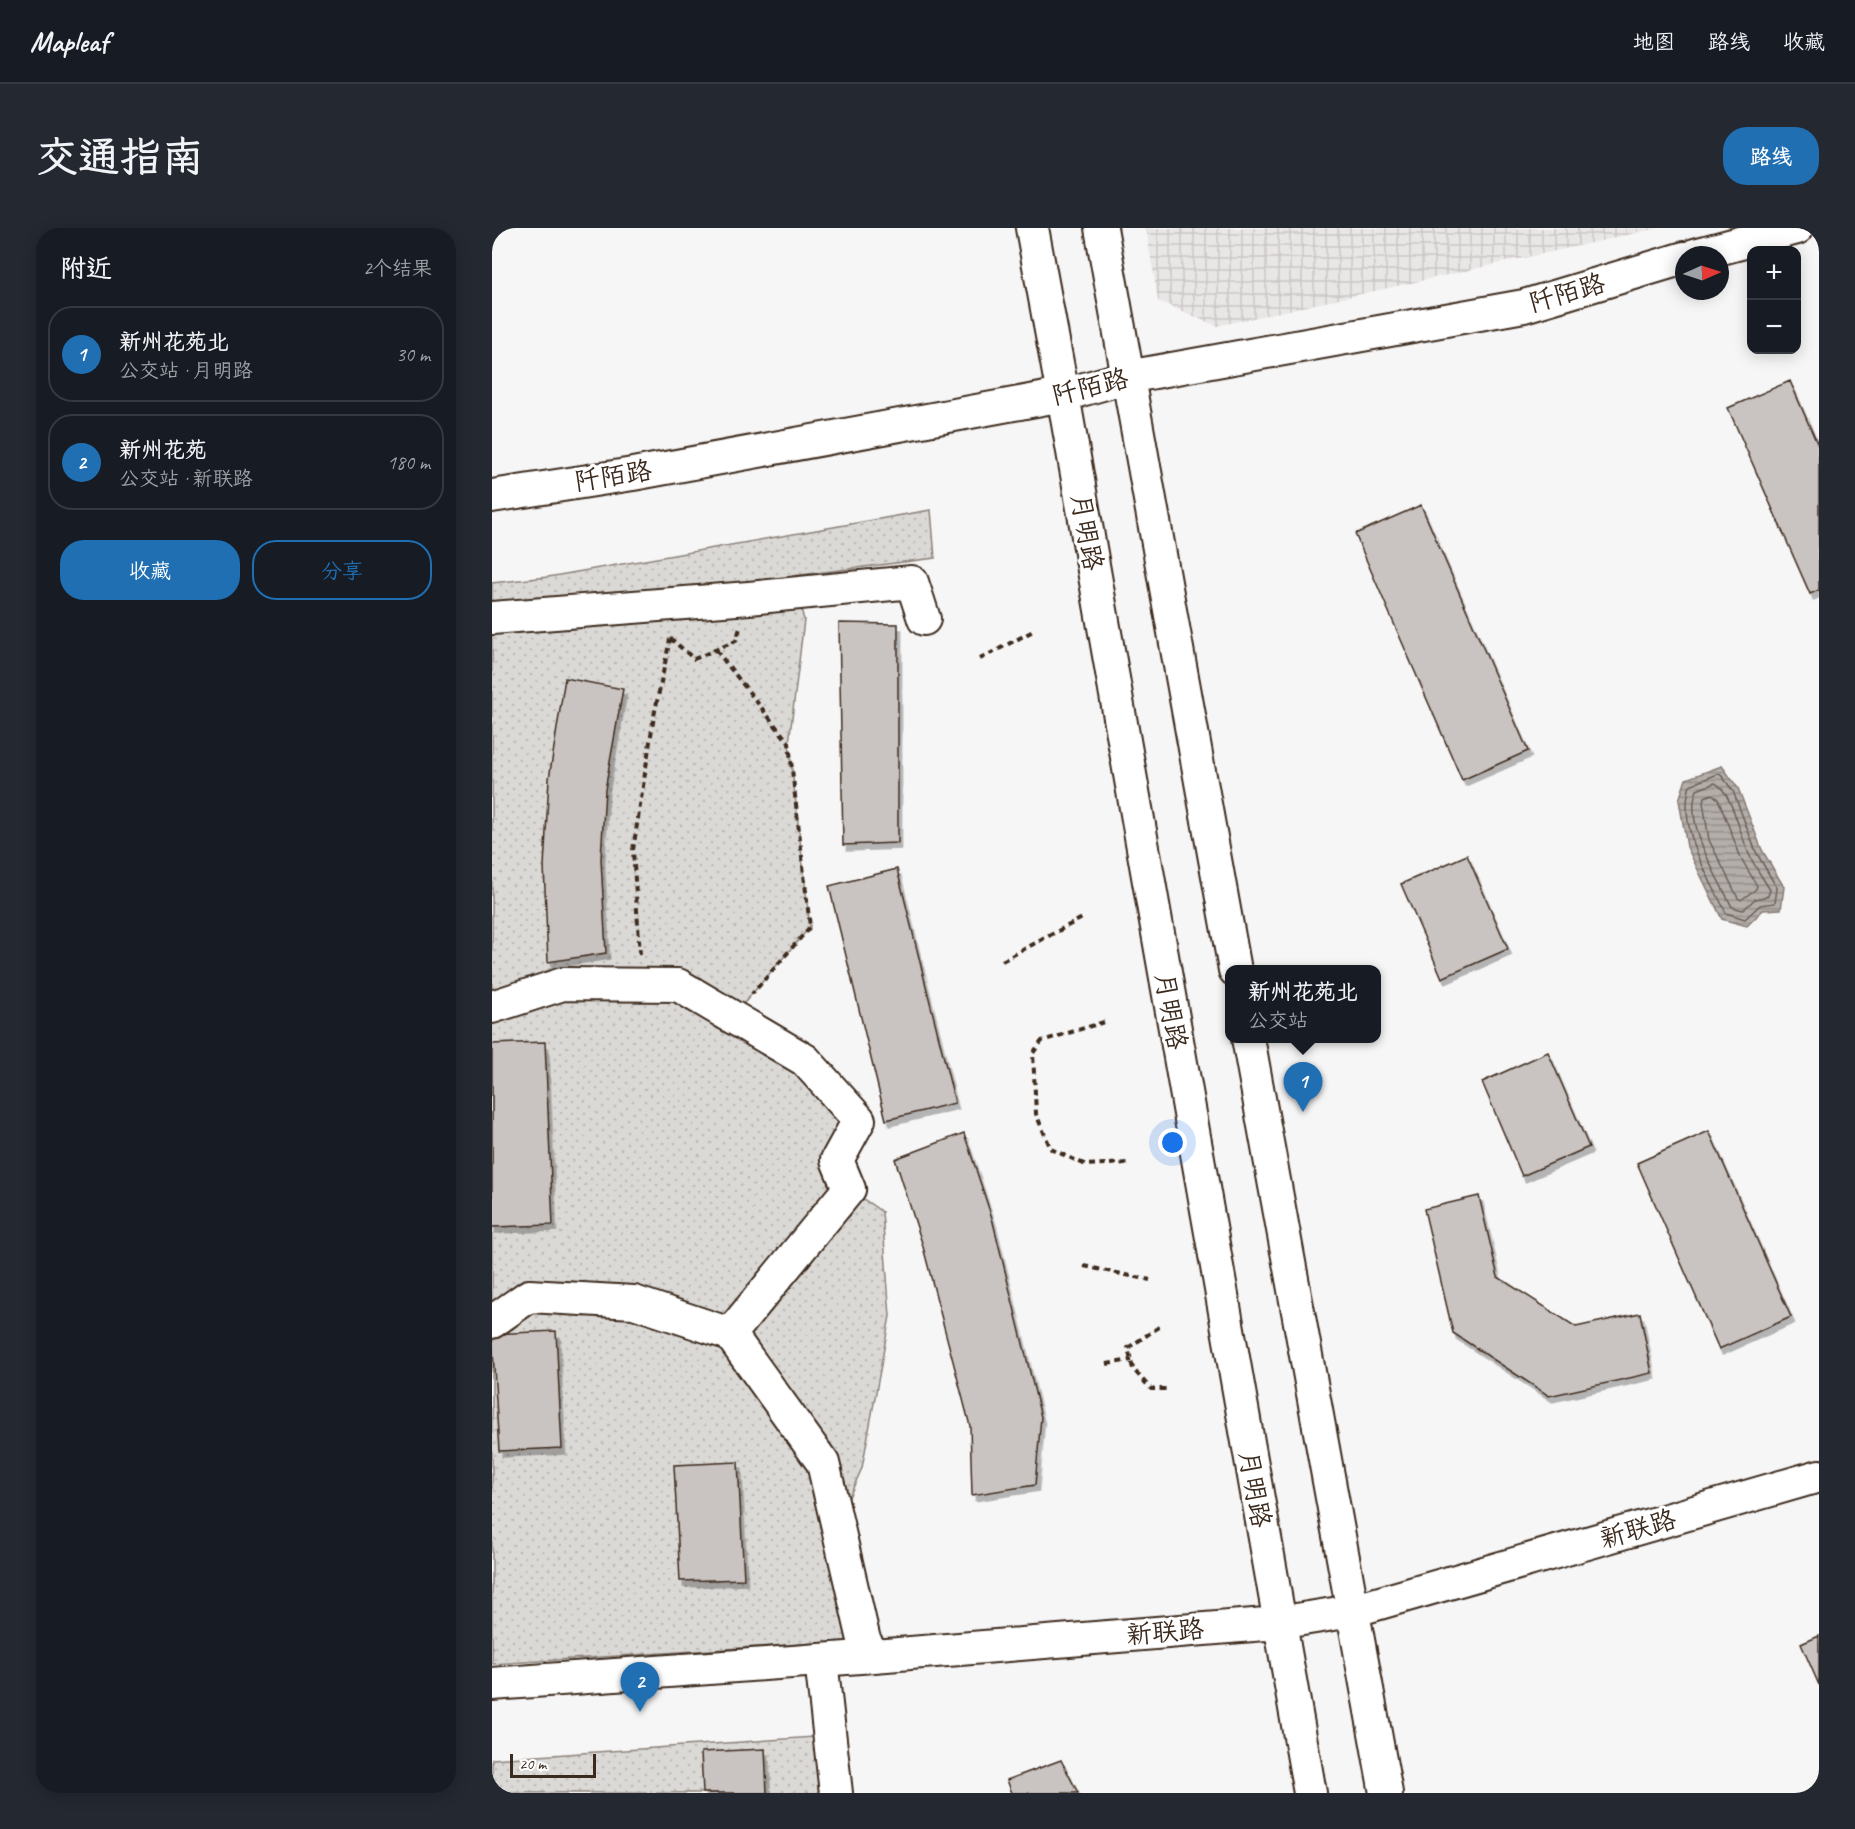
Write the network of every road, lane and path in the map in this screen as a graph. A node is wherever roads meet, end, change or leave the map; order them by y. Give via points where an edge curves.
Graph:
1 (1032, 228) edge
2 (1101, 228) edge
3 (1797, 228) edge
4 (1729, 246) edge
5 (1675, 261) edge
6 (1127, 377) junction
7 (1063, 395) junction
8 (492, 496) edge
9 (749, 598) junction
10 (653, 606) junction
11 (492, 618) edge
12 (924, 619) dead end
13 (1033, 632) dead end
14 (670, 639) junction
15 (716, 650) junction
16 (980, 659) dead end
17 (1084, 917) dead end
18 (1002, 961) dead end
19 (1234, 965) edge
20 (641, 985) junction
21 (492, 1006) edge
22 (732, 1017) junction
23 (1104, 1022) dead end
24 (1249, 1043) edge
25 (1129, 1163) dead end
26 (1084, 1266) dead end
27 (1150, 1280) dead end
28 (492, 1322) edge
29 (1159, 1327) dead end
30 (730, 1334) junction
31 (1131, 1360) junction
32 (1107, 1364) dead end
33 (1170, 1389) dead end
34 (1819, 1476) edge
35 (1352, 1611) junction
36 (1278, 1623) junction
37 (874, 1656) junction
38 (821, 1660) junction
39 (492, 1684) edge
40 (836, 1793) edge
41 (1310, 1793) edge
42 (1386, 1793) edge

1 - 7 street, 月明路
2 - 6 street
3 - 4 street
5 - 6 street, 阡陌路 via 1524,306
6 - 7 street, 阡陌路
6 - 19 street
7 - 8 street, 阡陌路
7 - 36 street, 月明路
9 - 10 street
9 - 12 street via 912,582
9 - 15 path via 736,641
10 - 11 street
10 - 14 path
13 - 16 path
14 - 15 path via 694,659
14 - 20 path via 633,850
15 - 22 path via 789,743 810,927
17 - 18 path
20 - 21 street via 563,984
20 - 22 street via 678,985
22 - 30 street via 804,1059 859,1120 837,1160 849,1189
23 - 25 path via 1042,1041 1032,1053 1036,1114 1051,1149 1086,1165
24 - 35 street
26 - 27 path
28 - 30 street via 530,1296 634,1302
29 - 31 path via 1128,1348
30 - 37 street via 823,1463 864,1640
31 - 32 path
31 - 33 path via 1133,1369 1151,1389
34 - 35 street, 新联路
35 - 36 street, 新联路
35 - 42 street
36 - 37 street, 新联路
36 - 41 street, 月明路
37 - 38 street, 新联路
38 - 39 street, 新联路
38 - 40 street

